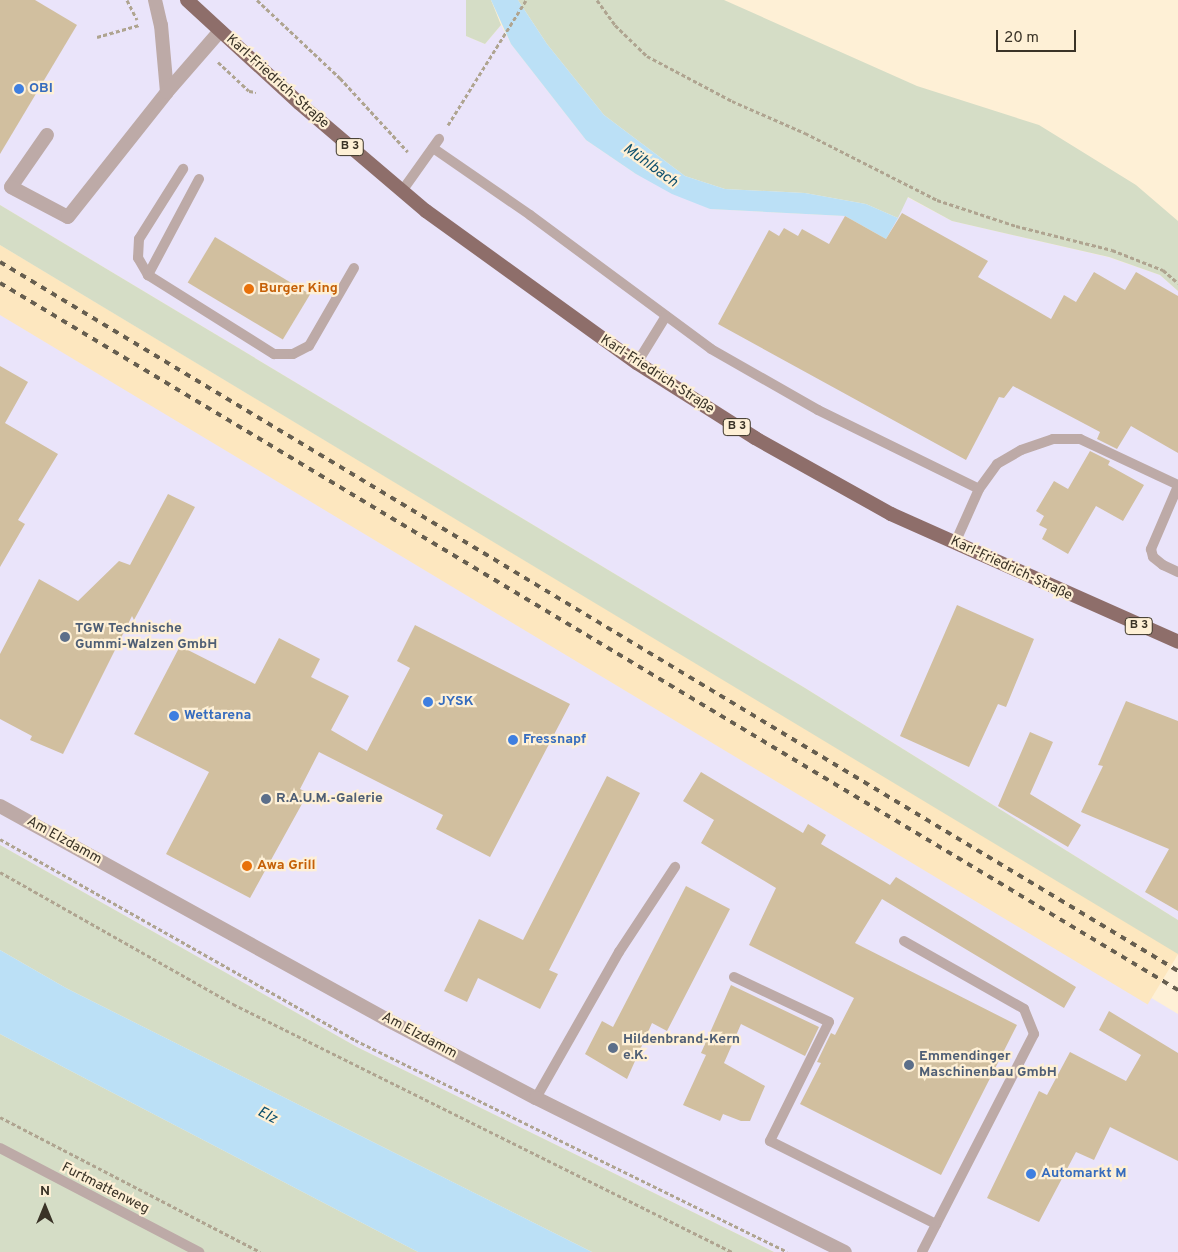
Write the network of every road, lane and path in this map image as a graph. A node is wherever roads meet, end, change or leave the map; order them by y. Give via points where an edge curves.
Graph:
1 (155, 0) edge
2 (187, 0) edge
3 (257, 0) edge
4 (526, 0) edge
5 (597, 0) edge
6 (139, 25) dead end
7 (220, 31) junction
8 (97, 37) dead end
9 (167, 92) junction
10 (47, 135) dead end
11 (436, 144) junction
12 (421, 166) junction
13 (183, 169) dead end
14 (199, 179) dead end
15 (402, 191) junction
16 (354, 268) dead end
17 (148, 275) junction
18 (1178, 283) edge
19 (666, 316) junction
20 (636, 363) junction
21 (1178, 485) edge
22 (979, 488) junction
23 (955, 543) junction
24 (1178, 572) edge
25 (1178, 642) edge
26 (0, 806) edge
27 (0, 840) edge
28 (675, 867) dead end
29 (0, 872) edge
30 (904, 941) dead end
31 (734, 977) dead end
32 (536, 1098) junction
33 (0, 1117) edge
34 (0, 1148) edge
35 (936, 1224) junction
36 (199, 1252) edge
37 (260, 1252) edge
38 (732, 1252) edge
39 (787, 1252) edge
40 (845, 1252) edge
41 (922, 1252) edge

1 - 9 street via 161,25
2 - 7 main road, Karl-Friedrich-Straße / B 3
3 - 12 path via 340,78
4 - 11 path
5 - 18 path via 615,24 647,56 732,101 805,133 937,200 1016,226 1112,250 1164,270
6 - 8 path
7 - 9 street, Karl-Friedrich-Straße
7 - 15 main road, Karl-Friedrich-Straße / B 3
9 - 10 street, Karl-Friedrich-Straße via 68,217 11,187
11 - 12 lane
11 - 19 lane
12 - 15 lane
13 - 17 lane via 139,239 138,258
14 - 17 lane
15 - 20 main road, Karl-Friedrich-Straße / B 3 via 505,271
16 - 17 lane via 308,346 293,354 274,354
19 - 20 lane
19 - 22 lane via 711,349 818,410
20 - 23 main road, Karl-Friedrich-Straße / B 3 via 823,478
21 - 22 lane via 1080,439 1053,440 1021,450 997,464
21 - 24 lane via 1151,549 1153,557 1162,565
22 - 23 lane
23 - 25 main road, Karl-Friedrich-Straße / B 3
26 - 32 street, Am Elzdamm via 253,947
27 - 39 path via 354,1040
28 - 32 lane via 620,952
29 - 38 path via 233,1004
30 - 35 lane via 1024,1009 1034,1034
31 - 35 lane via 830,1022 770,1141
32 - 40 street, Am Elzdamm
33 - 37 path
34 - 36 lane, Furtmattenweg
35 - 41 lane

